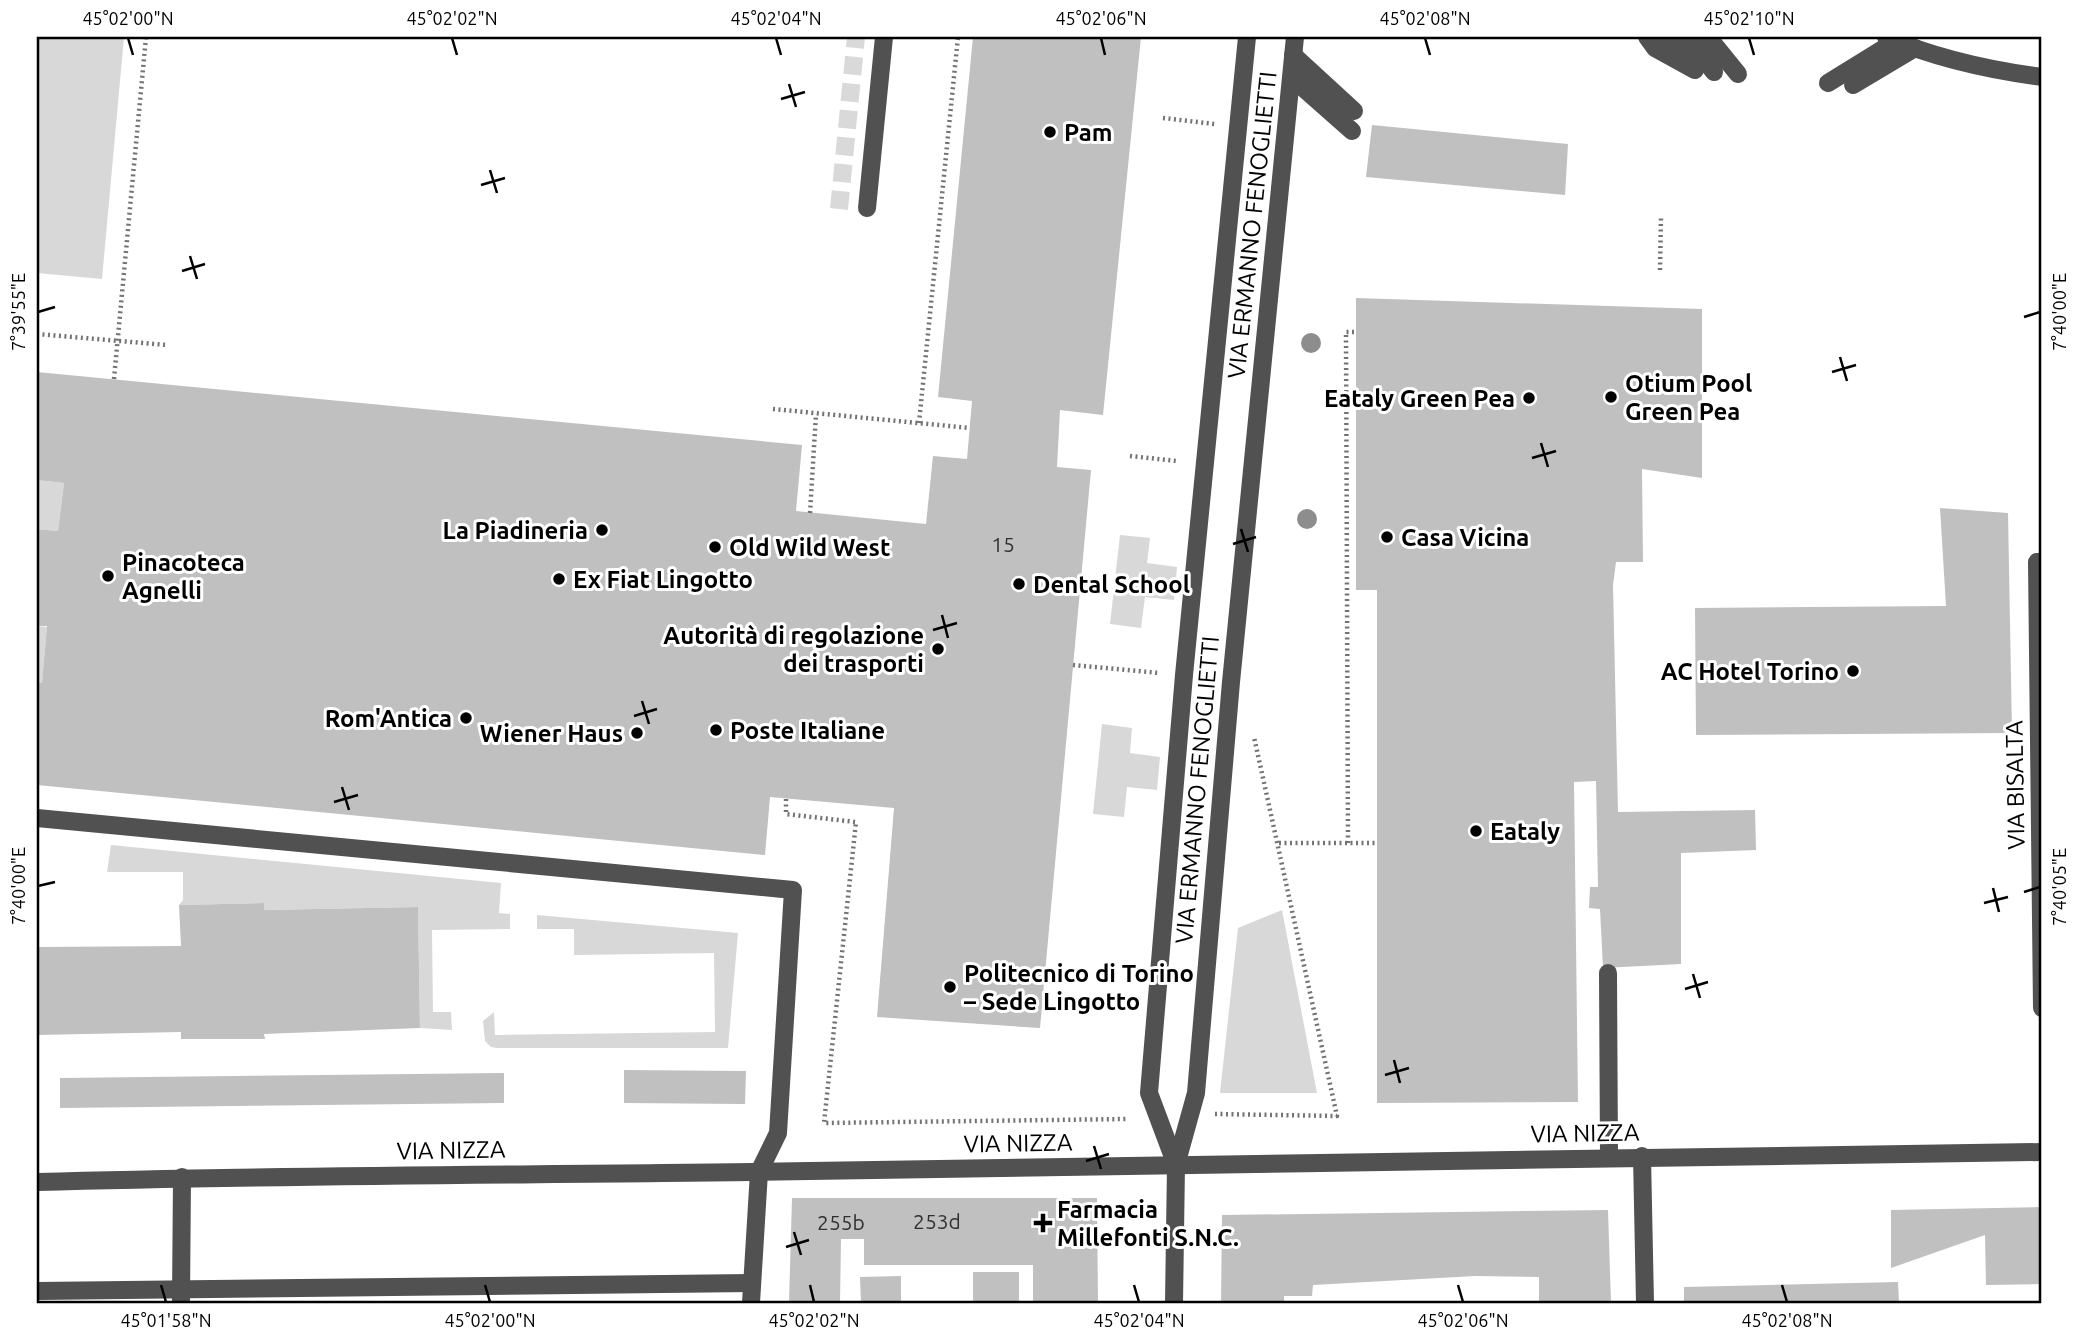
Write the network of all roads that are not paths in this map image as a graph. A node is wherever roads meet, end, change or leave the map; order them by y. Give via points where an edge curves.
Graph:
1 (884, 37) edge
2 (1247, 37) edge
3 (1295, 37) edge
4 (1647, 37) edge
5 (1667, 37) edge
6 (1687, 37) edge
7 (1709, 37) edge
8 (1891, 39) edge
9 (1915, 48) junction
10 (1293, 55) junction
11 (1714, 72) dead end
12 (1738, 74) dead end
13 (2042, 77) edge
14 (1292, 78) junction
15 (1828, 83) dead end
16 (1853, 85) dead end
17 (1354, 111) dead end
18 (1352, 131) dead end
19 (867, 208) dead end
20 (2039, 562) edge
21 (37, 818) edge
22 (1608, 973) dead end
23 (2042, 1008) edge
24 (2042, 1152) edge
25 (1642, 1156) junction
26 (1609, 1157) junction
27 (1176, 1165) junction
28 (758, 1172) junction
29 (182, 1177) junction
30 (37, 1182) edge
31 (752, 1283) junction
32 (37, 1291) edge
33 (181, 1297) edge
34 (751, 1303) edge
35 (1174, 1303) edge
36 (1645, 1303) edge

1 - 19 street
2 - 27 street, VIA ERMANNO FENOGLIETTI via 1184,675 1149,1093
3 - 10 street, VIA ERMANNO FENOGLIETTI
4 - 5 street via 1656,48 1695,70
6 - 11 street
7 - 12 street
8 - 9 street
8 - 15 street
9 - 13 street via 1997,71
9 - 16 street
10 - 14 street, VIA ERMANNO FENOGLIETTI
10 - 17 street
14 - 18 street
14 - 27 street, VIA ERMANNO FENOGLIETTI via 1231,682 1196,1093
20 - 23 street, VIA BISALTA
21 - 28 street via 793,890 778,1133
22 - 26 street
24 - 25 street, VIA NIZZA
25 - 26 street, VIA NIZZA
25 - 36 street
26 - 27 street, VIA NIZZA
27 - 28 street, VIA NIZZA
27 - 35 street
28 - 29 street, VIA NIZZA
28 - 31 street
29 - 30 street, VIA NIZZA
29 - 33 street
31 - 33 street
31 - 34 street
32 - 33 street

